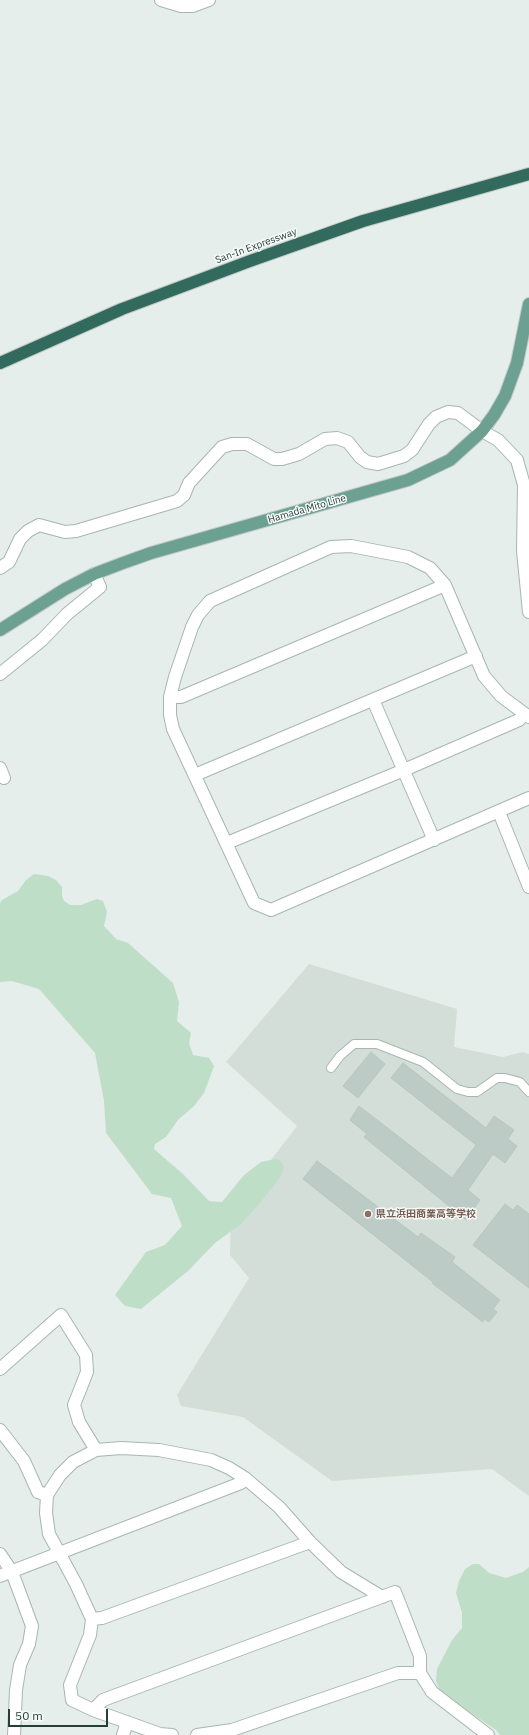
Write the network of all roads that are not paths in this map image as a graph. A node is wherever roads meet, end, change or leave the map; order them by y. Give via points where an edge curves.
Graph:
1 (161, 0) edge
2 (209, 0) edge
3 (529, 174) edge
4 (529, 304) edge
5 (0, 363) edge
6 (482, 431) junction
7 (0, 568) edge
8 (94, 574) junction
9 (445, 585) junction
10 (529, 612) edge
11 (0, 630) edge
12 (476, 656) junction
13 (0, 674) edge
14 (170, 697) junction
15 (374, 700) junction
16 (527, 716) edge
17 (404, 770) junction
18 (195, 775) junction
19 (529, 798) edge
20 (499, 812) junction
21 (434, 840) junction
22 (227, 843) junction
23 (529, 887) edge
24 (331, 1068) dead end
25 (529, 1092) edge
26 (0, 1369) edge
27 (0, 1430) edge
28 (96, 1450) junction
29 (245, 1478) junction
30 (47, 1495) junction
31 (310, 1542) junction
32 (58, 1553) junction
33 (0, 1554) edge
34 (12, 1572) junction
35 (0, 1576) edge
36 (382, 1597) junction
37 (92, 1619) junction
38 (420, 1673) junction
39 (93, 1710) junction
40 (127, 1722) junction
41 (232, 1732) edge
42 (14, 1735) edge
43 (123, 1735) edge
44 (172, 1735) edge
45 (197, 1735) edge
46 (488, 1735) edge

1 - 2 street via 181,6 193,6
3 - 5 highway, San-In Expressway via 364,221 250,261 122,309
4 - 6 main road, Hamada Mito Line via 512,380 494,415
6 - 7 street via 458,414 448,412 428,424 412,450 404,456 378,464 367,462 348,442 337,438 325,440 299,454 282,459 274,459 247,444 232,444 222,447 177,501 76,531 65,532 39,525 20,539 9,562
6 - 8 main road, Hamada Mito Line via 450,460 408,480 151,553
6 - 10 street via 498,440 517,460 524,485 523,551
8 - 11 main road, Hamada Mito Line
8 - 13 street via 100,587
9 - 12 street
9 - 14 street via 181,697
9 - 14 street via 430,568 408,557 351,546 332,547 210,601 192,627
12 - 15 street
12 - 16 street via 488,681 501,696
14 - 18 street via 173,728
15 - 17 street
15 - 18 street
16 - 17 street
17 - 21 street
17 - 22 street
18 - 22 street
19 - 20 street
20 - 21 street
20 - 23 street
21 - 22 street via 272,910 254,903
24 - 25 lane via 354,1044 377,1044 423,1062 457,1089 477,1092 496,1078 505,1078 520,1082
26 - 28 street via 61,1315 86,1355 87,1372 74,1405 79,1422
27 - 30 street via 24,1461 38,1492
28 - 29 street via 159,1450 211,1460
28 - 30 street via 73,1462 60,1475
29 - 31 street via 279,1507
29 - 32 street via 241,1483
30 - 32 street via 49,1534
31 - 36 street via 341,1572
31 - 37 street via 102,1618
32 - 34 street
32 - 37 street
33 - 34 street
34 - 35 street
34 - 42 street via 32,1626 18,1678
36 - 38 street via 395,1592 420,1656
36 - 39 street via 103,1700
37 - 39 street via 90,1635 70,1685 72,1700
38 - 41 street via 398,1673
38 - 46 street via 432,1692
39 - 40 street
40 - 43 street
40 - 44 street via 160,1734
41 - 45 street

